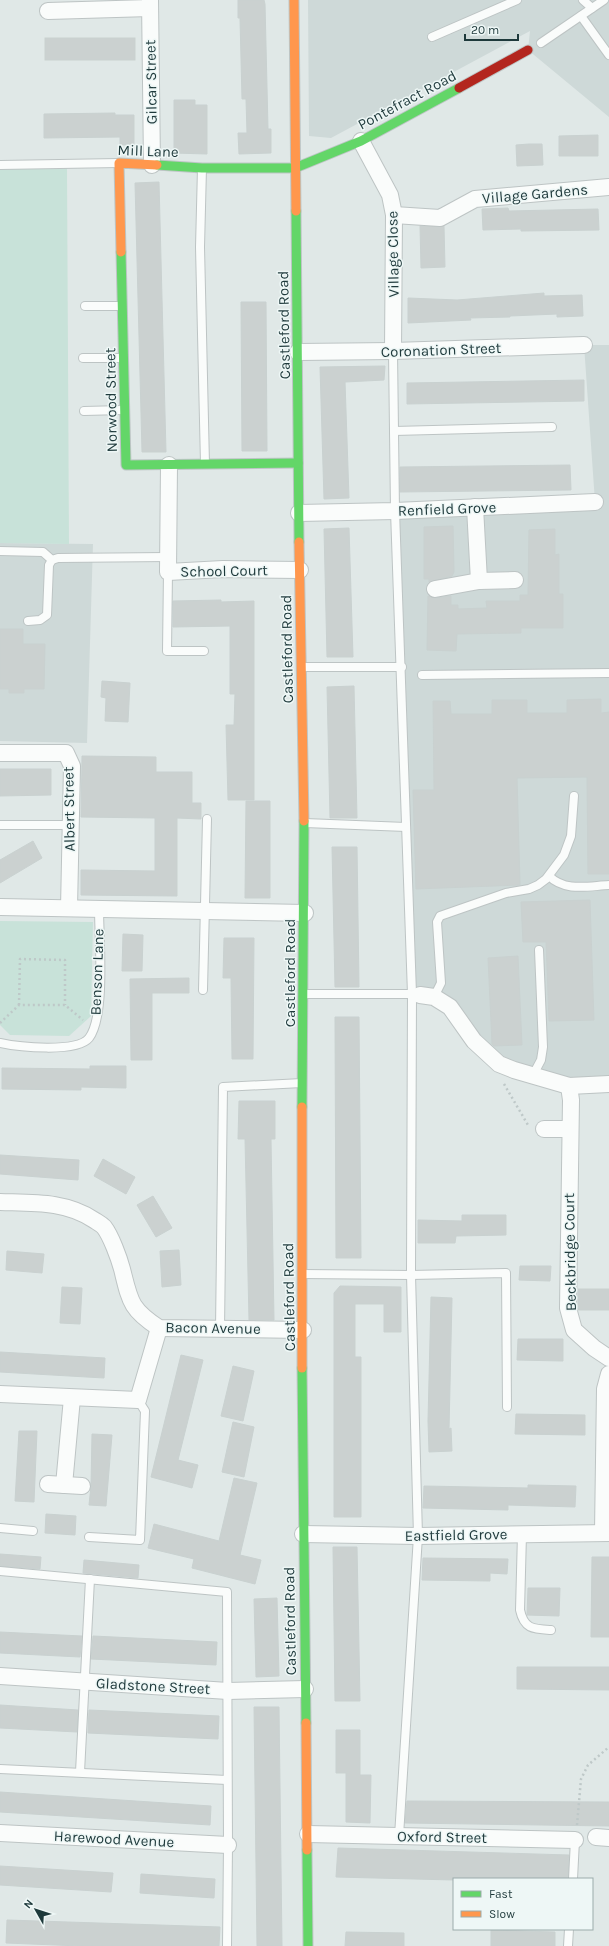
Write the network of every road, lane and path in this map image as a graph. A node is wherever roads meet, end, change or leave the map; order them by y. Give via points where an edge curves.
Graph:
1 (294, 0) edge
2 (517, 0) edge
3 (583, 0) edge
4 (604, 0) edge
5 (108, 4) edge
6 (150, 4) edge
7 (592, 8) junction
8 (48, 11) dead end
9 (581, 16) junction
10 (432, 37) dead end
11 (541, 43) dead end
12 (528, 50) dead end
13 (609, 55) edge
14 (361, 141) junction
15 (119, 163) junction
16 (0, 165) edge
17 (152, 165) junction
18 (202, 168) junction
19 (295, 168) junction
20 (609, 187) edge
21 (394, 215) junction
22 (85, 306) dead end
23 (122, 306) junction
24 (584, 345) dead end
25 (394, 351) junction
26 (298, 352) junction
27 (83, 358) dead end
28 (124, 358) junction
29 (125, 410) junction
30 (84, 411) dead end
31 (552, 427) dead end
32 (394, 431) junction
33 (298, 463) junction
34 (170, 465) junction
35 (205, 465) junction
36 (595, 502) dead end
37 (475, 507) junction
38 (396, 511) junction
39 (299, 513) junction
40 (0, 552) edge
41 (52, 560) junction
42 (168, 564) junction
43 (300, 570) junction
44 (515, 580) dead end
45 (479, 581) junction
46 (435, 589) dead end
47 (28, 621) dead end
48 (204, 651) dead end
49 (302, 667) junction
50 (402, 667) junction
51 (609, 673) edge
52 (422, 675) dead end
53 (0, 753) edge
54 (574, 796) dead end
55 (207, 819) dead end
56 (304, 823) junction
57 (0, 825) edge
58 (71, 825) junction
59 (406, 827) junction
60 (549, 876) junction
61 (609, 886) edge
62 (0, 907) edge
63 (69, 908) junction
64 (99, 909) junction
65 (205, 910) junction
66 (305, 913) junction
67 (539, 950) dead end
68 (203, 990) dead end
69 (304, 994) junction
70 (422, 995) junction
71 (19, 1005) junction
72 (64, 1005) junction
73 (0, 1023) edge
74 (94, 1029) junction
75 (0, 1043) edge
76 (533, 1075) junction
77 (501, 1080) dead end
78 (304, 1083) junction
79 (609, 1084) edge
80 (569, 1086) junction
81 (544, 1129) joint
82 (570, 1129) junction
83 (0, 1202) edge
84 (302, 1274) junction
85 (411, 1275) junction
86 (159, 1328) junction
87 (220, 1329) junction
88 (303, 1330) junction
89 (609, 1358) edge
90 (609, 1374) edge
91 (0, 1394) edge
92 (72, 1398) junction
93 (138, 1400) junction
94 (507, 1407) dead end
95 (82, 1486) dead end
96 (0, 1528) edge
97 (33, 1531) dead end
98 (606, 1533) edge
99 (303, 1534) junction
100 (522, 1534) junction
101 (418, 1536) junction
102 (89, 1537) dead end
103 (0, 1571) edge
104 (90, 1579) junction
105 (551, 1630) dead end
106 (0, 1676) edge
107 (84, 1682) junction
108 (305, 1689) junction
109 (228, 1690) junction
110 (609, 1747) edge
111 (0, 1769) edge
112 (80, 1772) junction
113 (227, 1780) junction
114 (0, 1833) edge
115 (308, 1834) junction
116 (399, 1836) junction
117 (575, 1840) junction
118 (228, 1846) junction
119 (573, 1878) edge
120 (570, 1930) edge
121 (227, 1946) edge
122 (308, 1946) edge
123 (568, 1946) edge

1 - 19 street, Castleford Road
2 - 10 lane
3 - 7 lane
4 - 7 lane
5 - 6 street
5 - 8 street
6 - 17 street, Gilcar Street
7 - 9 lane
9 - 11 lane
9 - 13 lane
12 - 14 street, Pontefract Road
14 - 19 street, Pontefract Road
14 - 21 street, Village Close via 390,195
15 - 16 lane, Mill Lane
15 - 17 street, Mill Lane
15 - 23 street, Norwood Street
17 - 18 street, Mill Lane
18 - 19 street, Mill Lane
18 - 35 lane via 200,248
19 - 26 street, Castleford Road
20 - 21 street, Village Gardens via 475,199 440,218
21 - 25 street, Village Close
22 - 23 lane
23 - 28 street, Norwood Street
24 - 25 street, Coronation Street
25 - 26 street, Coronation Street
25 - 32 lane
26 - 33 street, Castleford Road
27 - 28 lane
28 - 29 street, Norwood Street
29 - 30 lane
29 - 34 street, Norwood Street via 126,465
31 - 32 lane
32 - 38 lane
33 - 35 street, Norwood Street
33 - 39 street, Castleford Road
34 - 35 street, Norwood Street
34 - 42 street
36 - 37 street, Renfield Grove
37 - 38 street, Renfield Grove
37 - 45 street
38 - 39 street, Renfield Grove
38 - 50 lane
39 - 43 street, Castleford Road
40 - 41 lane via 43,552
41 - 42 lane via 58,558
41 - 47 lane via 49,565 47,615 40,620
42 - 43 street, School Court via 223,569
42 - 48 lane, School Court via 167,651
43 - 49 street, Castleford Road
44 - 45 street
45 - 46 street
49 - 50 lane
49 - 56 street, Castleford Road
50 - 59 lane
51 - 52 lane
53 - 58 street, Albert Street via 66,754 72,766
54 - 60 lane via 571,836 564,855
55 - 65 lane
56 - 59 lane
56 - 66 street, Castleford Road
57 - 58 lane
58 - 63 street, Albert Street
59 - 70 lane
60 - 61 lane via 561,885
60 - 70 lane via 529,889 506,893 440,916 437,922 441,983
62 - 63 street, Benson Lane
63 - 64 street, Benson Lane
64 - 65 street, Benson Lane
64 - 74 lane, Benson Lane via 99,1008
65 - 66 street, Benson Lane
65 - 68 lane
66 - 69 street, Castleford Road
67 - 76 lane via 543,1047 541,1060
69 - 70 lane
69 - 78 street, Castleford Road
70 - 76 street via 450,1007 474,1041 499,1064
70 - 85 lane
71 - 72 path
71 - 72 path via 20,959 65,960
71 - 73 path
72 - 74 path
74 - 75 lane, Benson Lane via 88,1039 76,1046 14,1046
76 - 80 street
77 - 81 path via 529,1127
78 - 84 street, Castleford Road
78 - 87 lane via 223,1087
79 - 80 street
80 - 82 street, Beckbridge Court
81 - 82 street
82 - 89 street, Beckbridge Court via 568,1308 574,1330
83 - 86 street, Bacon Avenue via 58,1204 83,1213 104,1227 122,1268 125,1287 132,1304 144,1318
84 - 85 lane
84 - 88 street, Castleford Road
85 - 94 lane via 506,1273
85 - 101 lane
86 - 87 street, Bacon Avenue
86 - 93 street
87 - 88 street, Bacon Avenue
88 - 99 street, Castleford Road
90 - 98 street via 605,1389
91 - 92 street
92 - 93 street
92 - 95 street via 56,1484
93 - 102 lane via 145,1411 140,1540
96 - 97 lane
98 - 100 street, Eastfield Grove
99 - 101 street, Eastfield Grove
99 - 108 street, Castleford Road
100 - 101 street, Eastfield Grove
100 - 105 lane via 522,1619 527,1626
101 - 116 lane
103 - 104 lane
104 - 107 lane
104 - 109 lane via 227,1592
106 - 107 street, Gladstone Street
107 - 109 street, Gladstone Street
107 - 112 lane
108 - 109 street, Gladstone Street
108 - 115 street, Castleford Road
109 - 113 lane
110 - 117 path via 588,1765 581,1779
111 - 112 lane
112 - 113 lane
113 - 118 lane
114 - 118 street, Harewood Avenue
115 - 116 street, Oxford Street
115 - 122 street, Castleford Road
116 - 117 street, Oxford Street
117 - 119 lane
118 - 121 lane
120 - 123 lane

